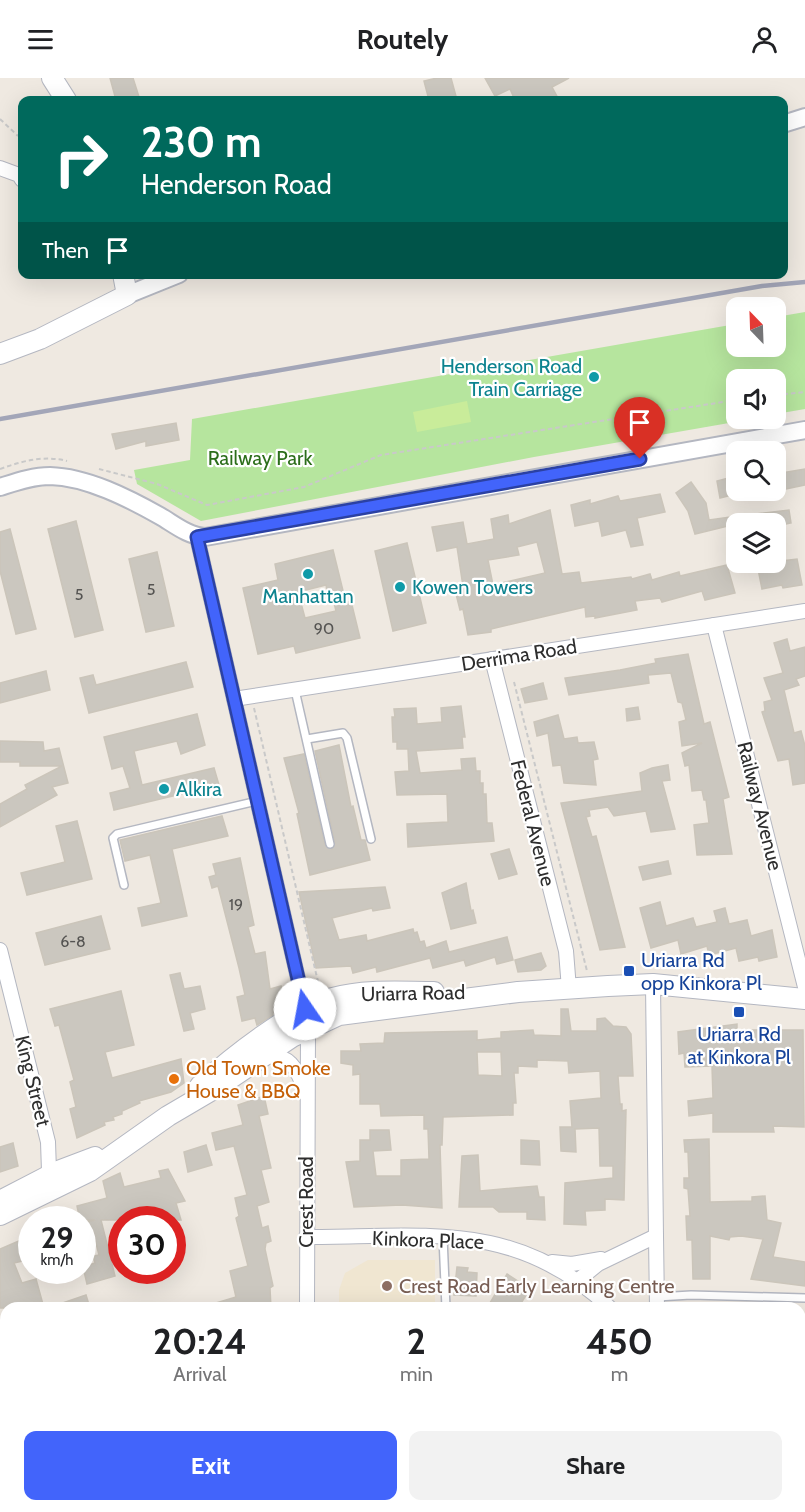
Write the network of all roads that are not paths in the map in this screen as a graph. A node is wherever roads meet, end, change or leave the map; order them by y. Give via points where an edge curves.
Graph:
1 (52, 78) edge
2 (63, 96) edge
3 (805, 117) edge
4 (788, 122) edge
5 (0, 168) edge
6 (18, 175) edge
7 (124, 279) edge
8 (167, 279) edge
9 (127, 295) junction
10 (0, 354) edge
11 (805, 430) edge
12 (0, 487) edge
13 (197, 537) junction
14 (805, 611) edge
15 (714, 625) junction
16 (492, 659) junction
17 (296, 690) junction
18 (234, 699) junction
19 (307, 739) junction
20 (257, 801) junction
21 (371, 839) dead end
22 (330, 844) dead end
23 (124, 885) dead end
24 (0, 950) edge
25 (653, 984) junction
26 (805, 987) edge
27 (569, 989) junction
28 (805, 999) edge
29 (306, 1018) junction
30 (259, 1060) junction
31 (306, 1095) junction
32 (168, 1116) junction
33 (131, 1141) junction
34 (48, 1142) junction
35 (83, 1161) junction
36 (40, 1181) junction
37 (0, 1201) edge
38 (0, 1215) edge
39 (656, 1236) junction
40 (306, 1237) junction
41 (443, 1237) junction
42 (615, 1255) junction
43 (547, 1261) junction
44 (576, 1282) junction
45 (805, 1298) edge
46 (307, 1302) edge
47 (446, 1302) edge
48 (602, 1302) edge
49 (657, 1302) edge
50 (661, 1302) edge

1 - 2 main road
3 - 4 street
5 - 6 street
7 - 9 main road
8 - 9 street
9 - 10 main road via 40,339
11 - 13 street
12 - 13 street via 50,476 82,482 133,502
13 - 18 street, Crest Road
14 - 15 street, Derrima Road
15 - 16 street, Derrima Road
15 - 26 street, Railway Avenue
16 - 17 street, Derrima Road
16 - 27 street, Federal Avenue via 566,951
17 - 18 street, Derrima Road
17 - 19 lane
18 - 20 street, Crest Road
19 - 21 lane via 334,733 343,733 347,738
19 - 22 lane
20 - 23 lane via 117,834 113,838
20 - 29 street, Crest Road
24 - 34 street, King Street
25 - 27 main road, Uriarra Road
25 - 28 main road, Uriarra Road
25 - 39 street
27 - 29 main road, Uriarra Road
29 - 30 main road, Uriarra Road
29 - 31 street, Crest Road
29 - 32 main road, Uriarra Road via 220,1068
30 - 31 street, Crest Road via 272,1056 290,1061
30 - 32 main road, Uriarra Road
31 - 40 street, Crest Road
32 - 33 main road, Uriarra Road
33 - 35 main road, Uriarra Road
33 - 38 main road, Uriarra Road via 90,1171
34 - 35 street, King Street via 63,1159
34 - 36 street, King Street via 48,1171
35 - 36 main road, Uriarra Road
36 - 37 main road, Uriarra Road
39 - 42 street
39 - 49 street
40 - 41 street, Kinkora Place
40 - 46 street, Crest Road
41 - 43 street, Kinkora Place via 510,1246
41 - 47 lane
42 - 43 street via 582,1263
42 - 44 street
43 - 44 street, Kinkora Place
44 - 48 street, Kinkora Place
45 - 50 lane via 690,1295

